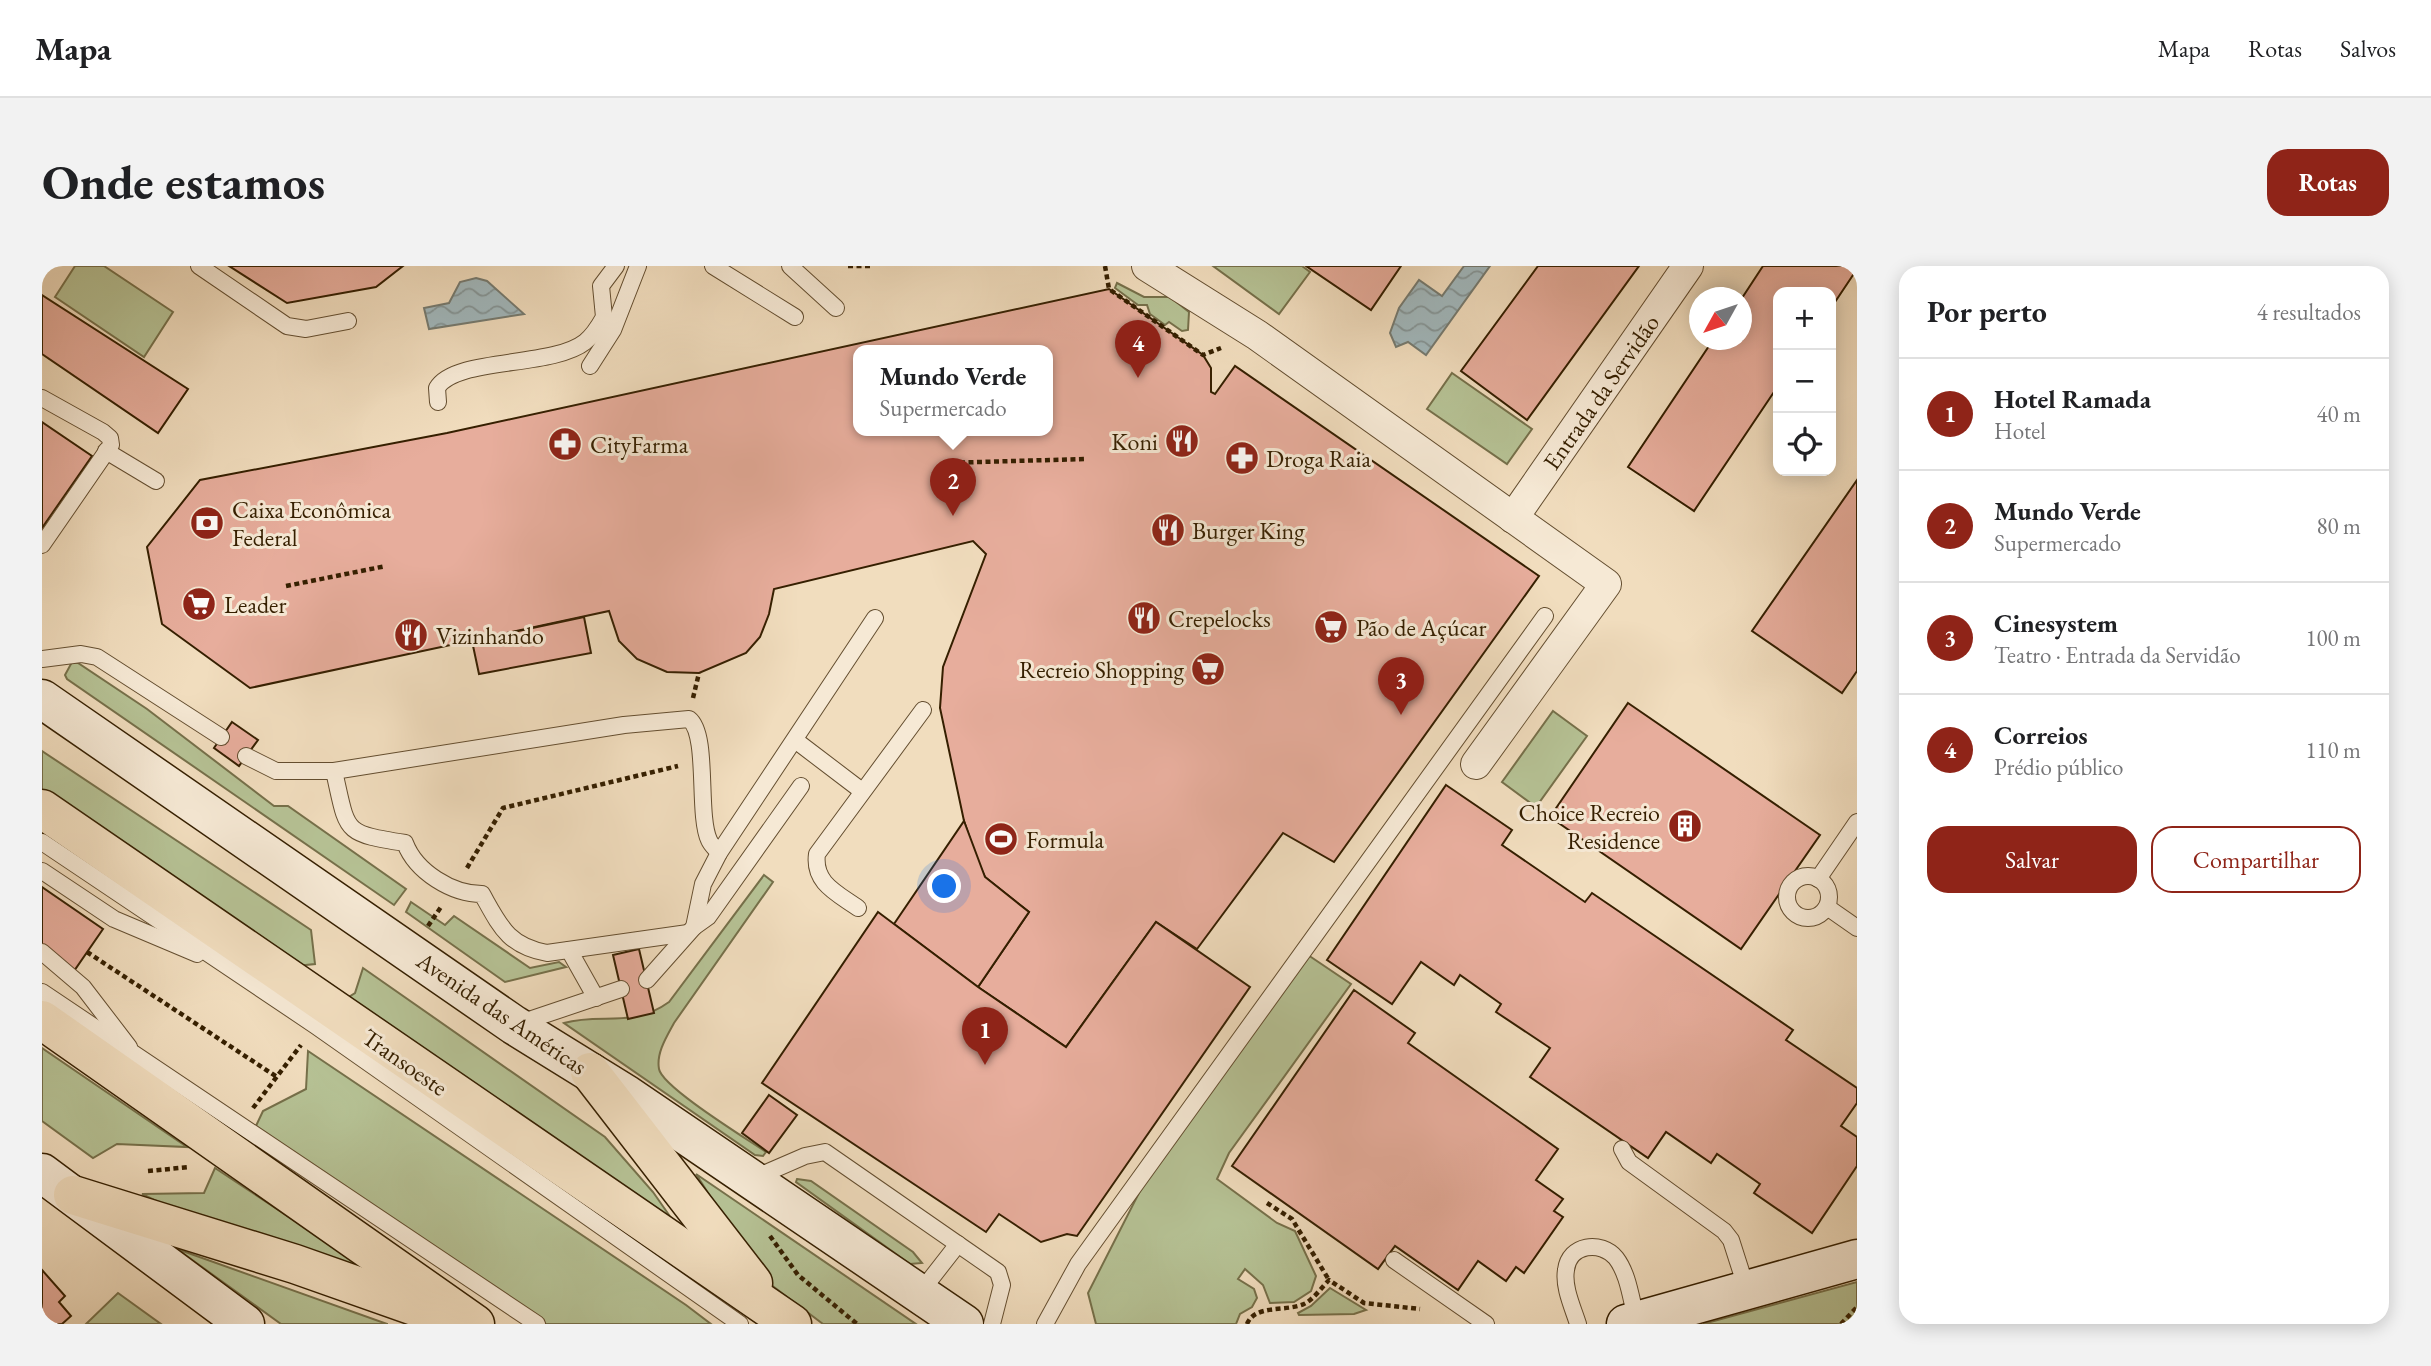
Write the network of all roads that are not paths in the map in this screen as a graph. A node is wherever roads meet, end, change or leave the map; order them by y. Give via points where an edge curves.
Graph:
1 (199, 266) edge
2 (616, 266) edge
3 (638, 266) edge
4 (713, 266) edge
5 (790, 266) edge
6 (1147, 266) edge
7 (1688, 266) edge
8 (836, 308) dead end
9 (794, 317) dead end
10 (348, 321) dead end
11 (590, 366) dead end
12 (42, 398) edge
13 (438, 402) dead end
14 (106, 451) junction
15 (156, 481) dead end
16 (1513, 518) junction
17 (42, 545) edge
18 (1545, 616) dead end
19 (875, 618) dead end
20 (42, 659) edge
21 (42, 699) edge
22 (923, 710) dead end
23 (221, 737) dead end
24 (796, 740) junction
25 (246, 756) dead end
26 (1476, 764) dead end
27 (334, 771) junction
28 (801, 786) dead end
29 (862, 791) junction
30 (42, 809) edge
31 (1856, 827) edge
32 (42, 842) edge
33 (719, 853) junction
34 (42, 871) edge
35 (1818, 879) junction
36 (1826, 907) junction
37 (858, 908) dead end
38 (1857, 928) edge
39 (691, 930) junction
40 (569, 950) junction
41 (42, 952) edge
42 (232, 968) junction
43 (647, 980) dead end
44 (621, 989) dead end
45 (42, 992) edge
46 (596, 999) junction
47 (42, 1020) edge
48 (514, 1025) junction
49 (139, 1060) junction
50 (590, 1072) junction
51 (1622, 1149) dead end
52 (42, 1173) edge
53 (751, 1179) junction
54 (73, 1195) junction
55 (958, 1244) junction
56 (1857, 1259) edge
57 (1394, 1260) dead end
58 (1747, 1290) junction
59 (919, 1294) junction
60 (784, 1318) edge
61 (1632, 1322) edge
62 (245, 1324) edge
63 (459, 1324) edge
64 (475, 1324) edge
65 (537, 1324) edge
66 (740, 1324) edge
67 (964, 1324) edge
68 (992, 1324) edge
69 (1045, 1324) edge
70 (1486, 1324) edge
71 (1578, 1324) edge

1 - 10 lane via 287,326 306,329
2 - 13 lane via 601,286 604,317 584,344 557,355 453,374 438,388
3 - 11 lane via 613,330
4 - 9 lane
5 - 8 lane
6 - 16 street via 1257,335
7 - 16 street, Entrada da Servidão
12 - 14 lane via 103,432 110,438
14 - 15 lane
14 - 17 lane
16 - 26 street via 1606,584
18 - 69 lane via 1078,1264
19 - 24 lane
20 - 23 lane via 81,654 97,657
21 - 48 main road, Avenida das Américas
22 - 29 lane
24 - 29 lane
24 - 33 lane
25 - 27 lane via 276,771
27 - 33 lane via 689,719 699,735 709,840
27 - 40 lane via 354,832 405,843 415,862 454,890 482,894 500,926 527,949 547,953
28 - 39 lane via 708,917
29 - 37 lane via 817,854 815,869 824,884
30 - 60 highway
31 - 35 lane
32 - 42 lane, Transoeste
33 - 39 lane via 704,884
34 - 42 lane via 114,919
35 - 36 lane via 1828,891
35 - 36 lane via 1801,878 1793,883 1787,899 1804,918 1821,914
36 - 38 lane
39 - 40 lane
39 - 43 lane
40 - 46 lane
41 - 49 lane via 83,988
42 - 66 lane, Transoeste
44 - 46 lane
45 - 49 lane
46 - 48 lane
47 - 64 highway
48 - 50 main road, Avenida das Américas
49 - 65 lane
50 - 53 main road, Avenida das Américas
50 - 60 highway
51 - 58 lane via 1629,1162 1724,1231
52 - 54 main road
53 - 55 lane via 820,1151
53 - 59 main road, Avenida das Américas
54 - 62 main road
54 - 63 highway via 386,1293
55 - 59 lane
55 - 68 lane via 1001,1278
56 - 58 main road
57 - 70 lane
58 - 61 main road
59 - 67 main road, Avenida das Américas
61 - 71 lane via 1623,1270 1614,1256 1599,1246 1584,1247 1572,1255 1566,1270

